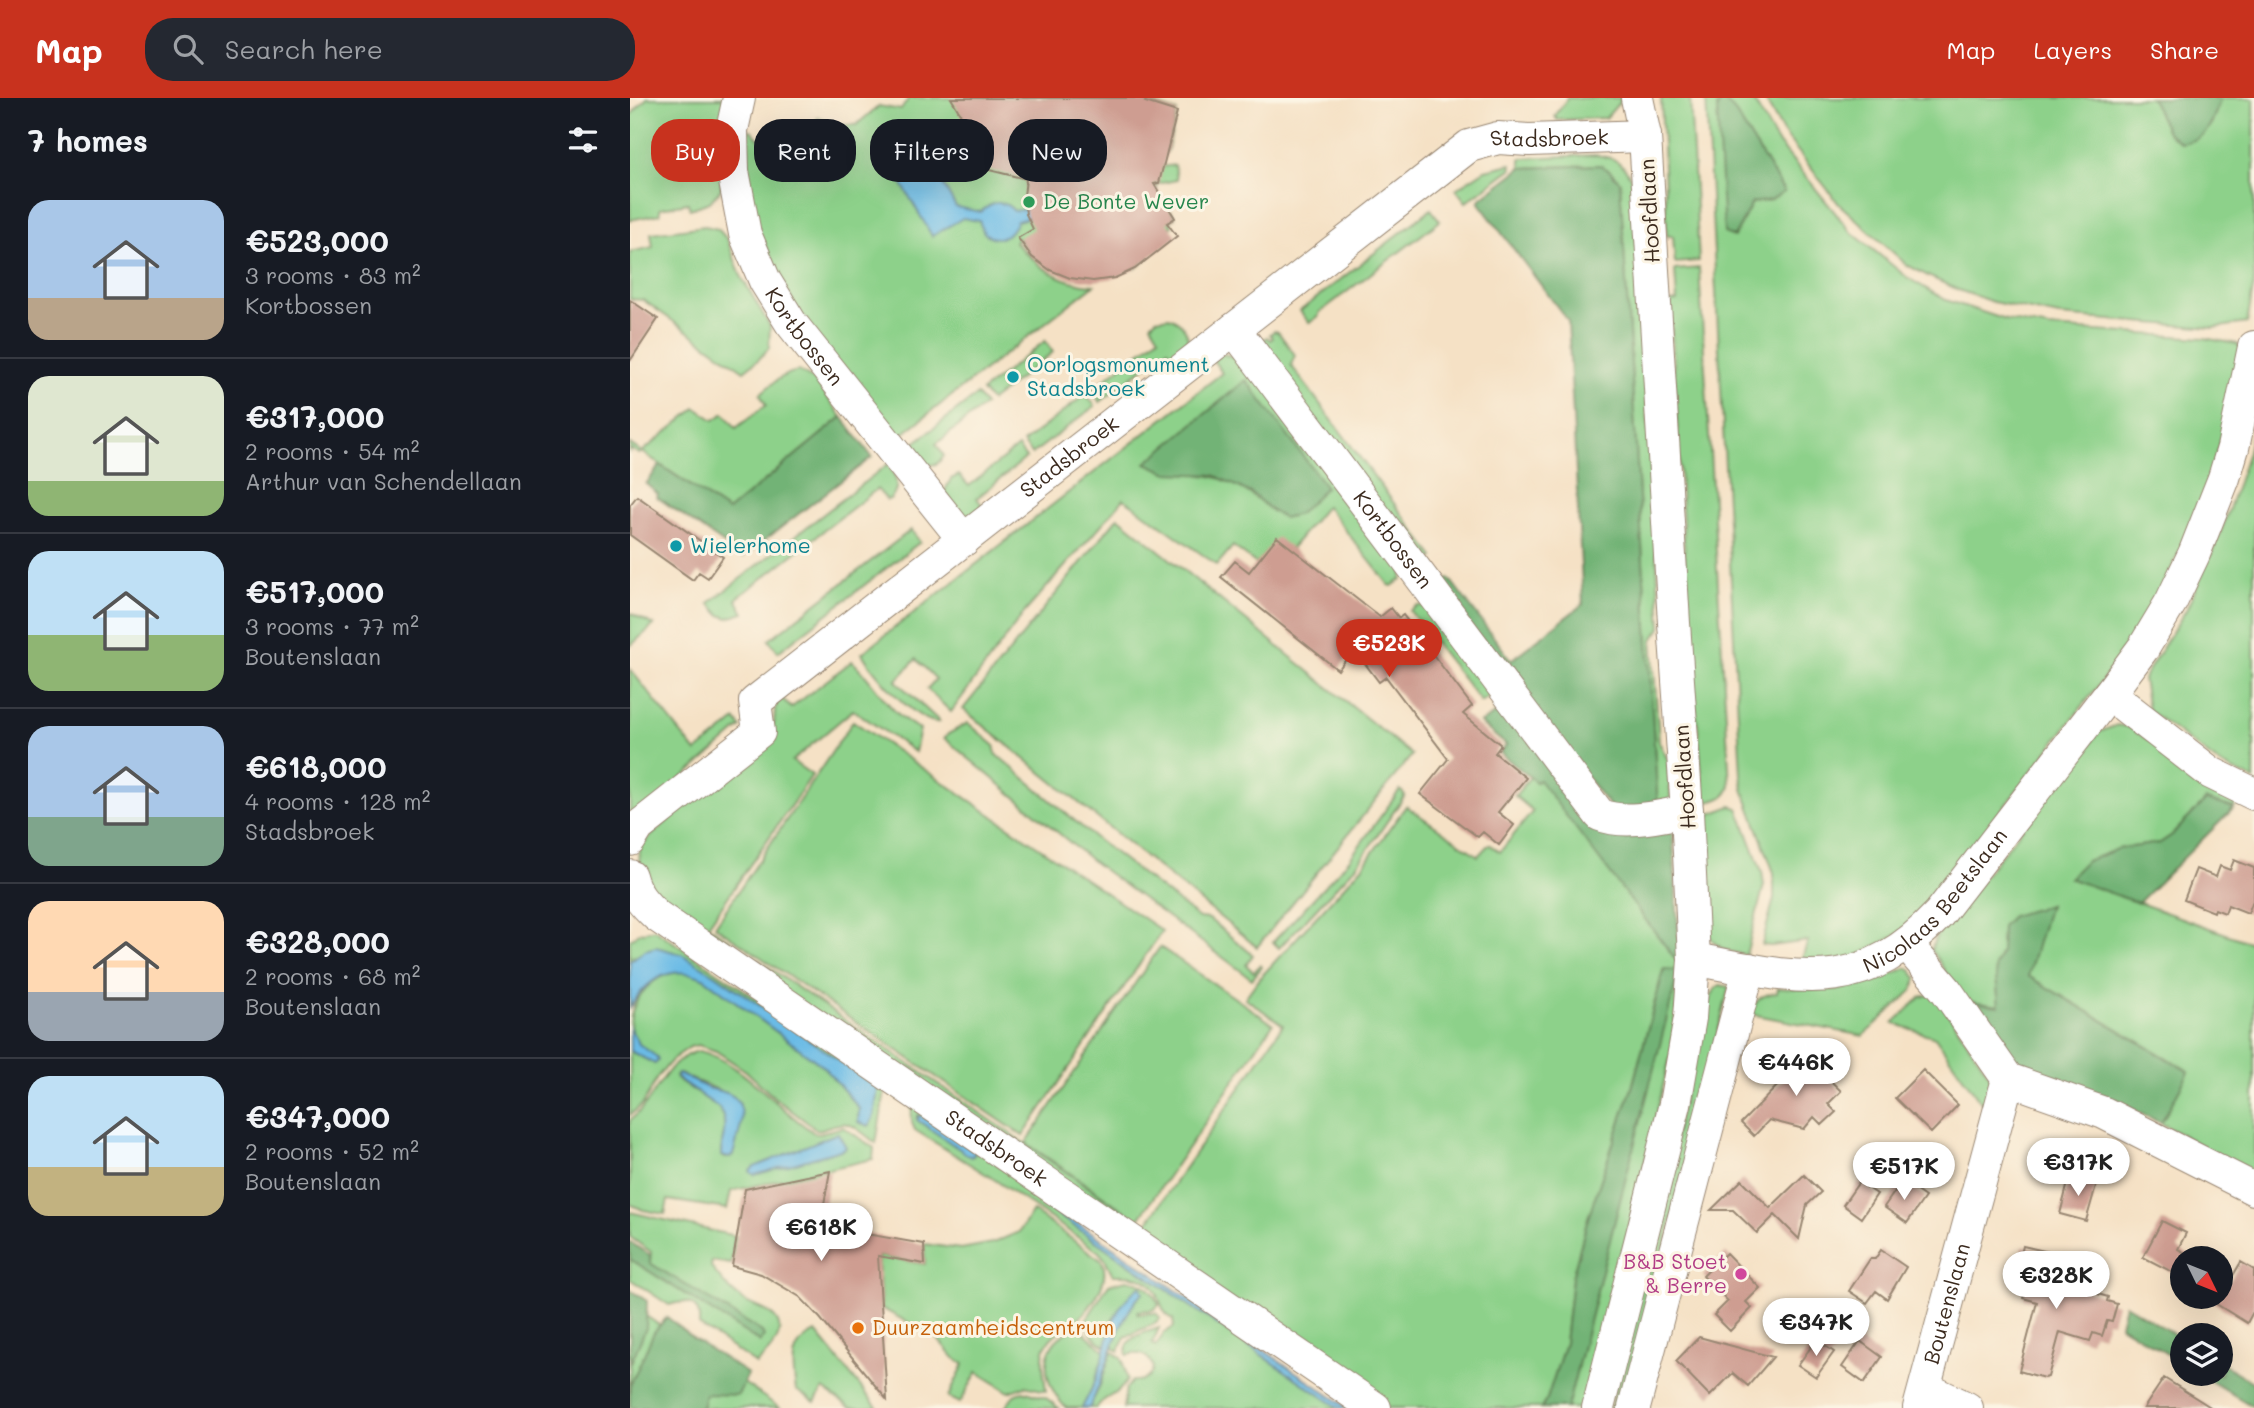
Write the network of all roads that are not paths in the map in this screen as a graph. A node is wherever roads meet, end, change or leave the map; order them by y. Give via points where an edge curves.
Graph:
1 (739, 98) edge
2 (1637, 98) edge
3 (1651, 98) edge
4 (1646, 136) junction
5 (1234, 330) junction
6 (2254, 347) edge
7 (964, 540) junction
8 (2109, 694) junction
9 (2254, 794) edge
10 (1688, 811) junction
11 (630, 841) edge
12 (630, 876) edge
13 (1907, 945) junction
14 (1694, 959) junction
15 (1749, 969) junction
16 (2008, 1079) junction
17 (2254, 1189) edge
18 (1922, 1398) edge
19 (1375, 1408) edge
20 (1598, 1408) edge
21 (1634, 1408) edge
22 (1967, 1408) edge

1 - 7 street, Kortbossen via 732,130 733,171 745,234 765,281 791,323
2 - 4 street, Hoofdlaan
3 - 4 street, Hoofdlaan
4 - 5 street, Stadsbroek via 1498,138 1469,146
4 - 10 street, Hoofdlaan
5 - 7 street, Stadsbroek
5 - 10 street, Kortbossen via 1600,815 1611,819
6 - 8 street, Nicolaas Beetslaan via 2233,448 2210,516 2158,625
7 - 11 street, Stadsbroek via 755,702 759,732 638,827
8 - 9 street via 2211,773
8 - 13 street, Nicolaas Beetslaan via 1939,914
10 - 14 street, Hoofdlaan
12 - 19 street, Stadsbroek via 645,905 657,916
13 - 15 street, Nicolaas Beetslaan via 1868,967 1833,975 1794,976
13 - 16 street via 1946,990
14 - 15 street, Nicolaas Beetslaan
14 - 20 street, Hoofdlaan via 1675,1104
15 - 21 street
16 - 17 street via 2104,1114
16 - 18 street, Boutenslaan
18 - 22 street

